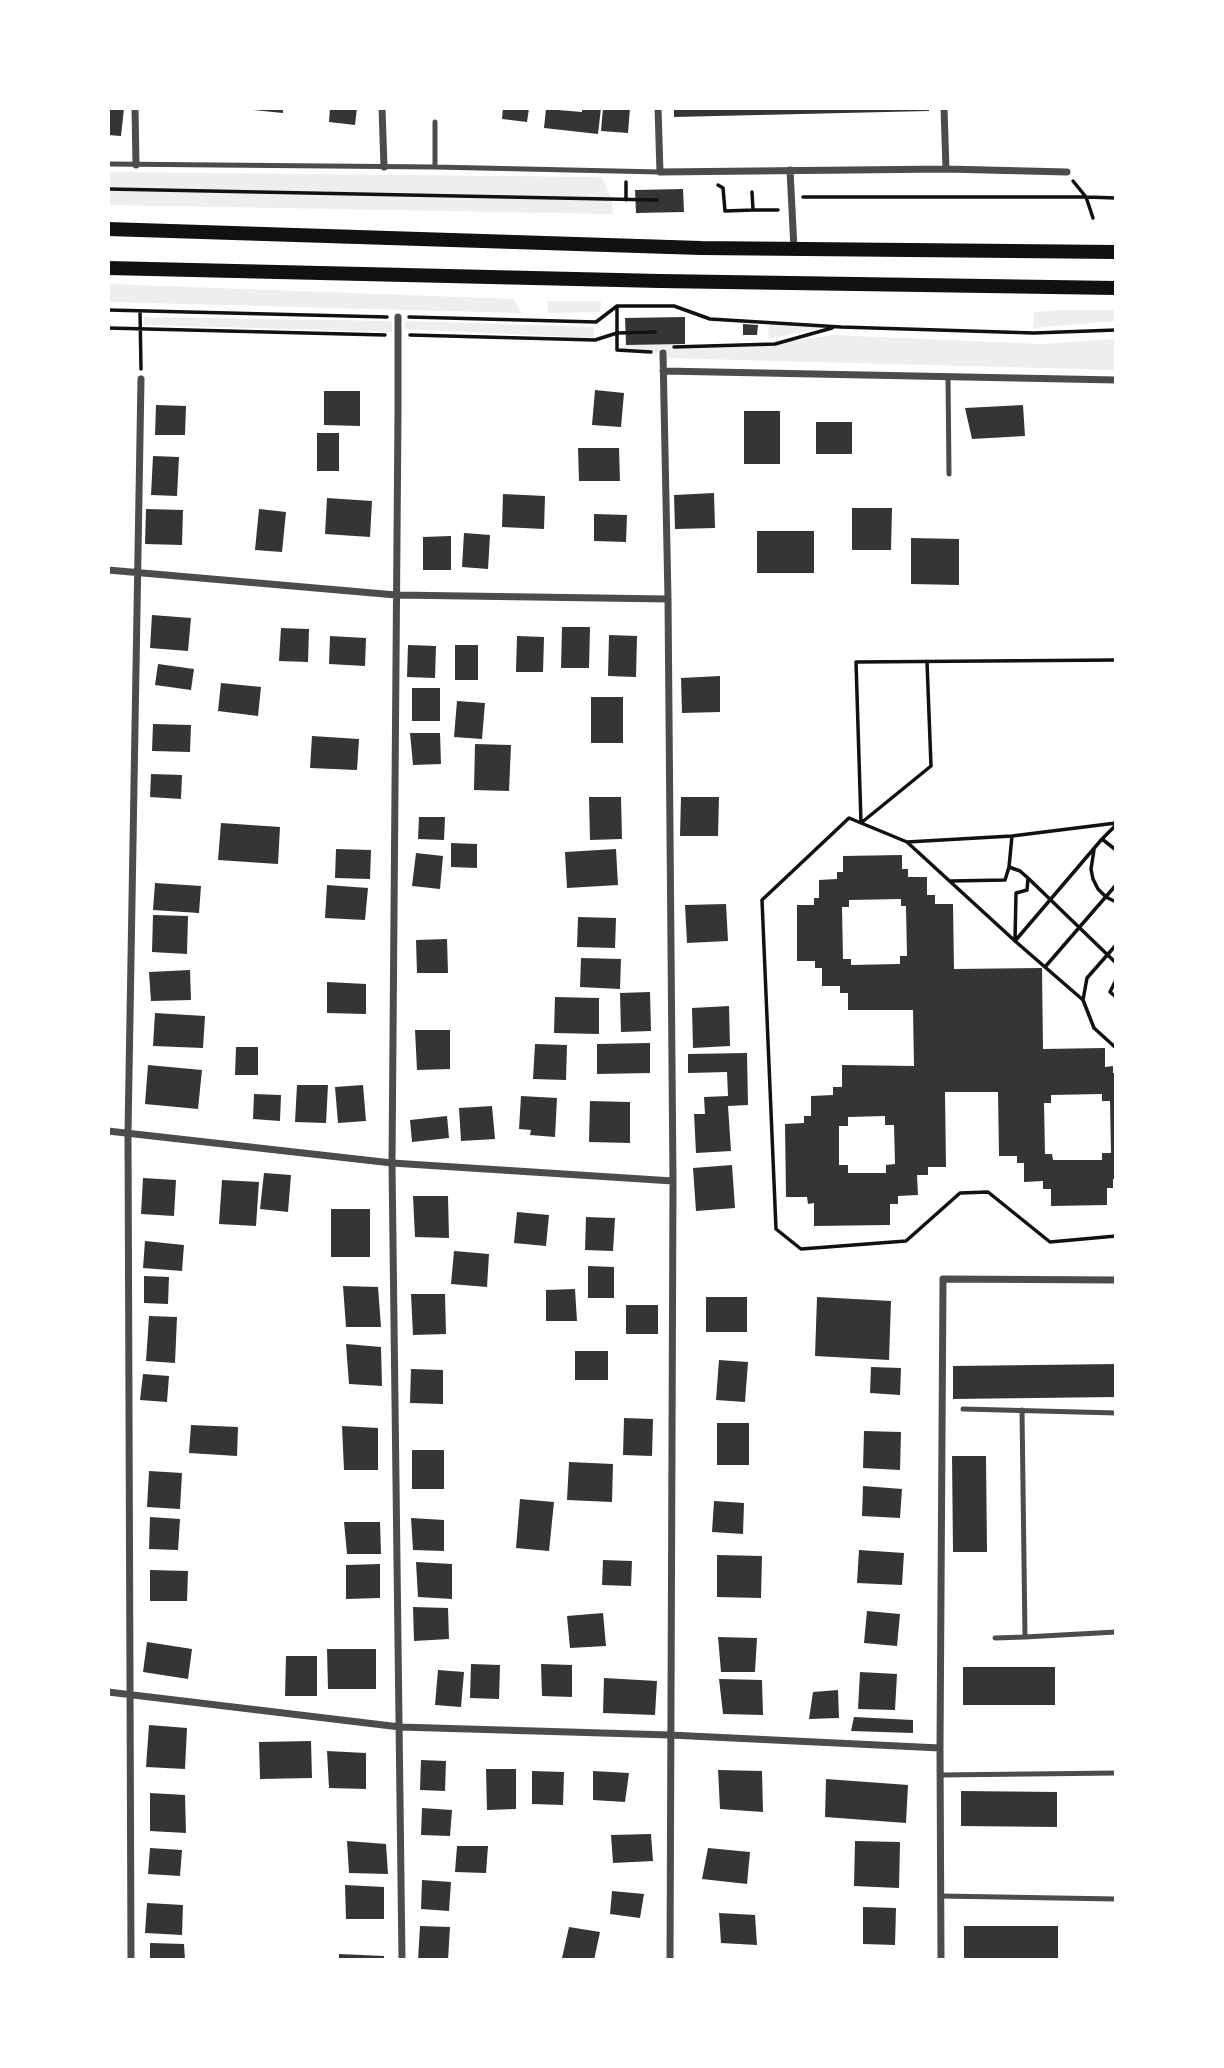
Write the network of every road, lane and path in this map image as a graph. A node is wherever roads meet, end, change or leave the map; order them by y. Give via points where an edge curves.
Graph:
1 (135, 108) edge
2 (382, 108) edge
3 (658, 108) edge
4 (944, 108) edge
5 (435, 122) dead end
6 (108, 164) edge
7 (136, 165) junction
8 (384, 167) junction
9 (435, 167) junction
10 (946, 169) junction
11 (790, 170) junction
12 (626, 171) junction
13 (660, 172) junction
14 (692, 172) junction
15 (1067, 172) joint
16 (108, 189) edge
17 (752, 192) dead end
18 (791, 197) junction
19 (1086, 197) junction
20 (1115, 198) edge
21 (626, 200) junction
22 (657, 200) dead end
23 (753, 210) junction
24 (1093, 218) dead end
25 (108, 229) edge
26 (794, 249) junction
27 (1115, 252) edge
28 (108, 268) edge
29 (1115, 288) edge
30 (617, 306) junction
31 (108, 310) edge
32 (140, 311) junction
33 (398, 317) junction
34 (836, 326) junction
35 (108, 328) edge
36 (140, 329) junction
37 (1115, 330) edge
38 (655, 332) dead end
39 (617, 333) junction
40 (398, 335) junction
41 (663, 353) junction
42 (663, 371) junction
43 (948, 376) junction
44 (141, 379) joint
45 (1115, 380) edge
46 (949, 474) dead end
47 (108, 570) edge
48 (137, 572) junction
49 (396, 595) junction
50 (668, 599) junction
51 (1115, 660) edge
52 (927, 661) junction
53 (861, 823) junction
54 (1115, 826) edge
55 (1012, 836) junction
56 (1102, 839) junction
57 (907, 842) junction
58 (1115, 850) edge
59 (1009, 867) junction
60 (1028, 878) junction
61 (949, 881) junction
62 (1115, 885) edge
63 (1106, 897) junction
64 (1051, 900) junction
65 (1115, 902) edge
66 (1079, 928) junction
67 (1015, 941) junction
68 (1115, 945) edge
69 (1107, 955) junction
70 (1115, 963) edge
71 (1045, 967) junction
72 (1115, 980) edge
73 (1115, 998) edge
74 (1083, 1000) junction
75 (1115, 1048) edge
76 (108, 1131) edge
77 (128, 1132) junction
78 (392, 1163) junction
79 (673, 1181) junction
80 (1115, 1236) edge
81 (1115, 1280) edge
82 (963, 1409) dead end
83 (1022, 1410) junction
84 (1115, 1413) edge
85 (1115, 1632) edge
86 (1025, 1637) junction
87 (995, 1638) dead end
88 (108, 1692) edge
89 (130, 1693) junction
90 (400, 1727) junction
91 (670, 1735) junction
92 (940, 1748) junction
93 (1115, 1773) edge
94 (940, 1775) junction
95 (941, 1896) junction
96 (1115, 1899) edge
97 (131, 1959) edge
98 (402, 1959) edge
99 (670, 1959) edge
100 (941, 1959) edge

1 - 7 street
2 - 8 street
3 - 13 street
4 - 10 street
5 - 9 lane
6 - 7 lane
7 - 8 lane
8 - 9 lane
9 - 12 lane
10 - 11 street
10 - 15 street
11 - 14 street
11 - 18 street
12 - 13 lane
12 - 21 path
13 - 14 street
14 - 23 path via 723,188 725,211
15 - 19 path
16 - 21 path
17 - 23 path
18 - 19 path
18 - 23 path via 780,197 780,210
18 - 26 street
19 - 20 path
19 - 24 path
21 - 22 path
25 - 26 main road
26 - 27 main road
28 - 29 main road
30 - 33 path via 596,322
30 - 34 path via 674,306 710,319
30 - 39 path
31 - 32 path
32 - 33 path
32 - 36 path
33 - 40 street
34 - 37 path via 1034,333
34 - 41 path via 775,344 663,347
35 - 36 path
36 - 40 path
36 - 44 path
38 - 39 path
39 - 40 path via 595,340
39 - 41 path via 617,350
40 - 49 street
41 - 42 street
42 - 43 street
42 - 50 street
43 - 45 street
43 - 46 lane
44 - 48 street
47 - 48 street
48 - 49 street
48 - 77 street
49 - 50 street
49 - 78 street
50 - 79 street
51 - 52 path
52 - 53 path via 931,766
52 - 53 path via 856,662
53 - 57 path
53 - 80 path via 849,818 762,900 776,1230 801,1249 906,1241 960,1193 988,1192 1049,1242
54 - 55 path
54 - 56 path
55 - 57 path
55 - 59 path
56 - 58 path
56 - 63 path via 1091,869
56 - 64 path
57 - 61 path
59 - 60 path
59 - 61 path via 1005,880
60 - 64 path
60 - 67 path via 1027,890 1016,893
61 - 67 path
62 - 63 path
63 - 65 path
63 - 66 path
64 - 66 path
64 - 67 path
66 - 69 path
66 - 71 path
67 - 71 path
68 - 69 path
69 - 70 path
69 - 74 path via 1087,978
71 - 74 path
72 - 73 path via 1110,992
74 - 75 path via 1094,1028
76 - 77 street
77 - 78 street
77 - 89 street
78 - 79 street
78 - 90 street
79 - 91 street
81 - 92 street via 943,1279
82 - 83 lane
83 - 84 lane
83 - 86 lane
85 - 86 lane
86 - 87 lane
88 - 89 street
89 - 90 street
89 - 97 street
90 - 91 street
90 - 98 street
91 - 92 street
91 - 99 street
92 - 94 street
93 - 94 lane
94 - 95 street
95 - 96 lane
95 - 100 street

